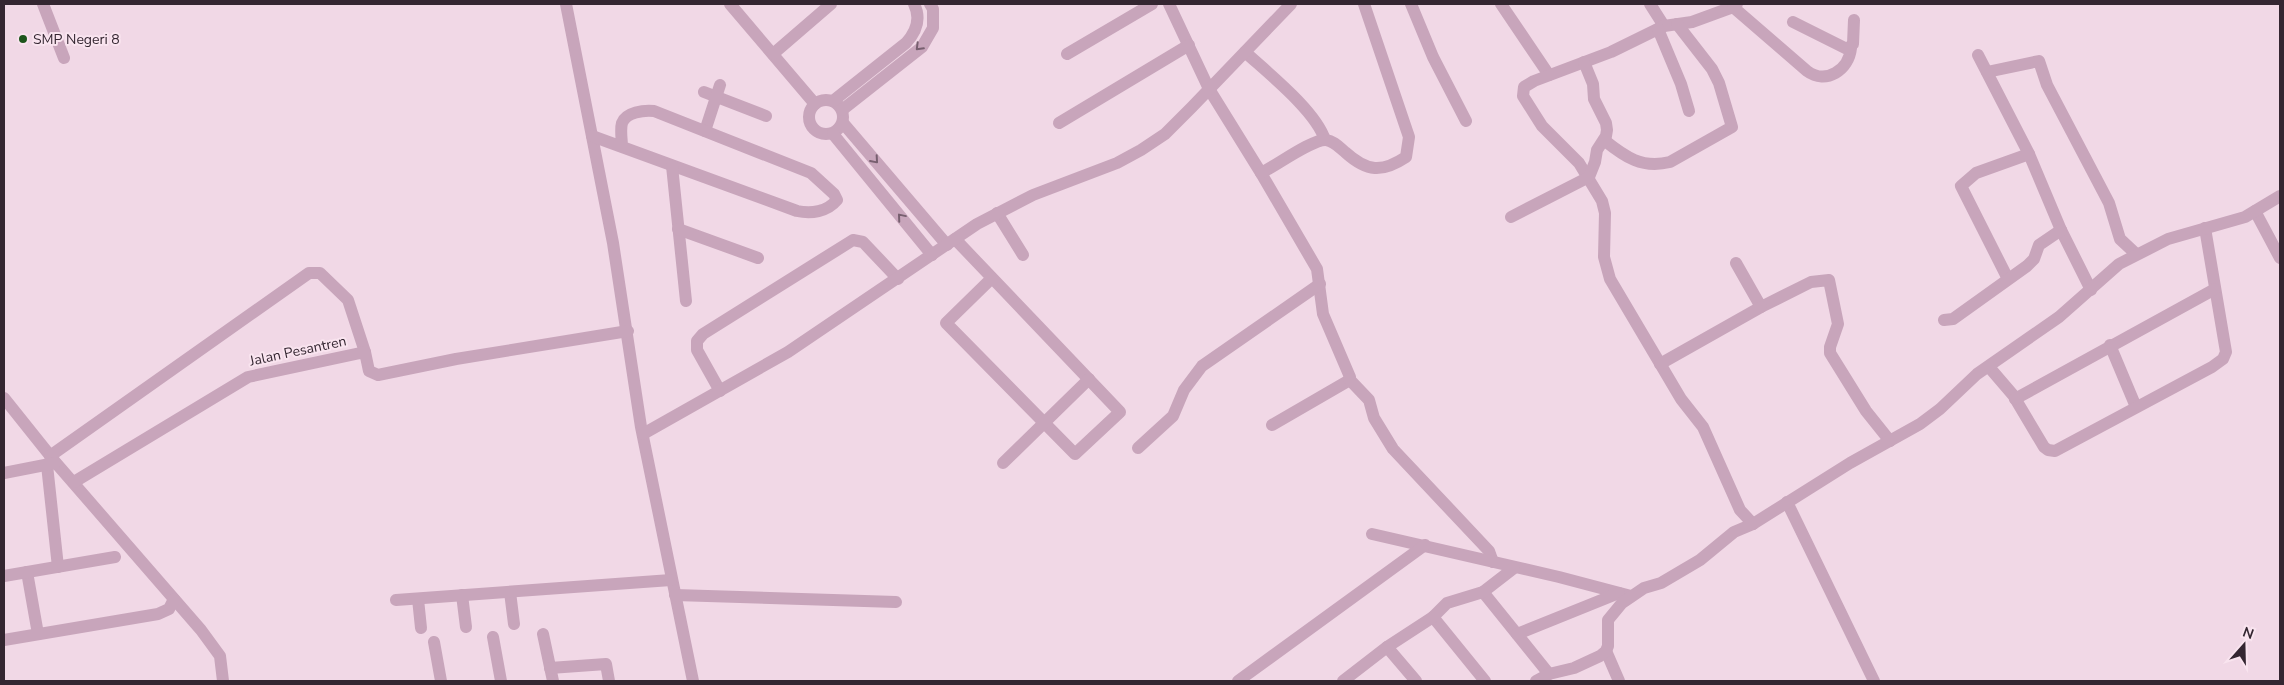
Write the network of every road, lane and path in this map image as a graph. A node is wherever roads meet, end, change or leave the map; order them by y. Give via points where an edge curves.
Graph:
1 (43, 4) edge
2 (566, 4) edge
3 (730, 4) edge
4 (831, 4) edge
5 (914, 4) edge
6 (930, 4) edge
7 (1152, 4) edge
8 (1169, 4) edge
9 (1292, 4) edge
10 (1364, 4) edge
11 (1411, 4) edge
12 (1502, 4) edge
13 (1650, 4) edge
14 (1735, 6) edge
15 (1854, 20) dead end
16 (1793, 22) dead end
17 (1666, 26) junction
18 (1189, 45) junction
19 (1851, 48) junction
20 (1245, 52) junction
21 (773, 54) junction
22 (1067, 54) dead end
23 (1978, 54) dead end
24 (64, 58) dead end
25 (1584, 62) junction
26 (887, 67) junction
27 (1987, 72) junction
28 (1549, 76) junction
29 (1209, 89) junction
30 (816, 104) junction
31 (1689, 111) dead end
32 (840, 112) junction
33 (766, 116) dead end
34 (1466, 121) dead end
35 (1058, 123) dead end
36 (705, 131) junction
37 (833, 134) junction
38 (592, 136) junction
39 (1325, 140) junction
40 (1604, 140) junction
41 (622, 147) junction
42 (2029, 154) junction
43 (672, 166) junction
44 (1261, 173) junction
45 (887, 174) junction
46 (1589, 177) junction
47 (875, 185) junction
48 (2280, 196) edge
49 (2255, 211) junction
50 (997, 213) junction
51 (1511, 217) dead end
52 (2205, 228) junction
53 (678, 229) junction
54 (2061, 230) junction
55 (951, 242) junction
56 (2136, 254) junction
57 (932, 255) junction
58 (1023, 255) dead end
59 (758, 258) dead end
60 (2280, 258) edge
61 (1736, 264) dead end
62 (992, 278) junction
63 (898, 279) junction
64 (2008, 279) junction
65 (1320, 284) junction
66 (2215, 289) junction
67 (2091, 290) junction
68 (686, 301) dead end
69 (1762, 307) junction
70 (1944, 320) dead end
71 (628, 332) junction
72 (2110, 345) junction
73 (365, 352) junction
74 (1660, 364) junction
75 (1989, 367) junction
76 (1089, 379) junction
77 (1350, 379) junction
78 (720, 391) junction
79 (4, 398) edge
80 (2015, 399) junction
81 (2136, 407) junction
82 (1044, 423) junction
83 (1272, 425) dead end
84 (643, 434) junction
85 (1890, 441) junction
86 (1138, 448) dead end
87 (51, 461) junction
88 (1003, 463) dead end
89 (4, 474) edge
90 (74, 482) junction
91 (1787, 502) junction
92 (1753, 524) junction
93 (1372, 534) dead end
94 (1425, 545) junction
95 (115, 557) dead end
96 (1493, 562) junction
97 (58, 567) junction
98 (1514, 568) junction
99 (28, 572) junction
100 (4, 576) edge
101 (671, 580) junction
102 (510, 592) junction
103 (1483, 592) junction
104 (1625, 594) junction
105 (462, 595) junction
106 (674, 596) junction
107 (174, 599) junction
108 (418, 599) junction
109 (396, 600) dead end
110 (896, 602) dead end
111 (1433, 617) junction
112 (514, 624) dead end
113 (466, 627) dead end
114 (421, 628) dead end
115 (38, 634) junction
116 (543, 634) dead end
117 (1517, 634) junction
118 (493, 637) dead end
119 (4, 640) edge
120 (434, 642) dead end
121 (1387, 647) junction
122 (1606, 651) junction
123 (1549, 674) junction
124 (551, 675) edge
125 (223, 681) edge
126 (441, 681) edge
127 (501, 681) edge
128 (609, 681) edge
129 (693, 681) edge
130 (1238, 681) edge
131 (1343, 681) edge
132 (1416, 681) edge
133 (1485, 681) edge
134 (1536, 681) edge
135 (1619, 681) edge
136 (1874, 681) edge

1 - 24 street
2 - 38 street
3 - 21 street
4 - 21 street
5 - 26 street via 918,15 913,35
6 -> 26 street via 934,21 922,47
7 - 22 street
8 - 18 street
9 - 20 street
10 - 39 street via 1409,137 1409,151 1395,164 1377,170 1364,166 1336,144
11 - 34 street via 1433,57
12 - 28 street
13 - 17 street
14 - 17 street via 1692,22
14 - 19 street via 1816,76 1826,77 1845,66
15 - 19 street
16 - 19 street via 1840,47
17 - 25 street
17 - 31 street
17 - 40 street via 1712,69 1732,127 1670,162 1658,165 1633,161
18 - 29 street
18 - 35 street
20 - 29 street
20 - 39 street via 1312,117
21 - 30 street
23 - 27 street
25 - 28 street
25 - 40 street via 1593,84 1594,99 1606,123
26 - 32 street
27 - 42 street
27 - 56 street via 2039,61 2047,85 2108,203 2120,238
28 - 46 street via 1524,87 1523,96 1542,126 1574,156
29 - 44 street
29 - 50 street via 1165,134 1141,150
30 - 32 street via 821,101
30 - 37 street via 809,114 811,126 820,134
32 - 37 street via 839,130
32 -> 45 street
33 - 36 street via 714,91
36 - 41 street via 646,110 622,123
36 - 43 street via 811,173 834,194 836,201 821,210 803,212
37 - 47 street
38 - 41 street
38 - 71 street
39 - 44 street via 1303,147
40 - 46 street via 1597,150
41 - 43 street
42 - 54 street
42 - 64 street via 1976,172 1961,186
43 - 53 street
44 - 65 street via 1317,269
45 - 47 street
45 - 55 street
46 - 51 street
46 - 74 street via 1604,208 1604,256 1610,279
57 -> 47 street
48 - 49 street
49 - 52 street
49 - 60 street
50 - 55 street
50 - 58 street
52 - 56 street via 2168,239
52 - 66 street
53 - 59 street
53 - 68 street
54 - 64 street via 2039,245 2031,262
54 - 67 street
55 - 57 street
55 - 62 street
56 - 67 street via 2111,270
57 - 63 street
61 - 69 street
62 - 76 street
62 - 82 street via 946,322
63 - 78 street via 788,352
63 - 78 street via 863,242 853,240 703,334 697,341 696,350
64 - 70 street via 1953,319
65 - 77 street via 1323,314
65 - 86 street via 1202,366 1184,390 1173,416
66 - 72 street
66 - 81 street via 2225,342 2223,359
67 - 75 street
69 - 74 street
69 - 85 street via 1811,282 1829,280 1838,324 1830,353 1866,411
71 - 73 street, Jalan Pesantren via 456,358 378,375 369,371
71 - 84 street
72 - 80 street
72 - 81 street
73 - 87 street via 348,300 320,273 309,273
73 - 90 street, Jalan Pesantren via 248,377
74 - 92 street via 1681,399 1703,426 1742,515
75 - 80 street
75 - 85 street via 1926,419
76 - 82 street
76 - 82 street via 1120,412 1075,454
77 - 83 street
77 - 96 street via 1369,400 1374,418 1393,448 1489,551
78 - 84 street
79 - 87 street
80 - 81 street via 2044,447 2055,451
82 - 88 street
84 - 101 street
85 - 91 street
87 - 89 street
87 - 90 street
87 - 97 street
90 - 107 street
91 - 92 street
91 - 136 street
92 - 104 street via 1734,532 1700,560 1661,582
93 - 94 street
94 - 96 street
94 - 130 street
95 - 97 street
96 - 98 street
97 - 99 street
98 - 103 street
98 - 104 street
99 - 100 street
99 - 115 street
101 - 102 street
101 - 106 street
102 - 105 street
102 - 112 street
103 - 111 street via 1447,603
103 - 117 street
104 - 117 street
104 - 122 street via 1608,620
105 - 108 street
105 - 113 street
106 - 110 street
106 - 129 street
107 - 115 street via 169,609 158,614
107 - 125 street via 220,656
108 - 109 street
108 - 114 street
111 - 121 street
111 - 133 street
115 - 119 street
116 - 124 street
117 - 123 street
118 - 127 street
120 - 126 street
121 - 131 street
121 - 132 street
122 - 123 street via 1574,668
122 - 135 street
123 - 134 street
124 - 128 street via 606,664

